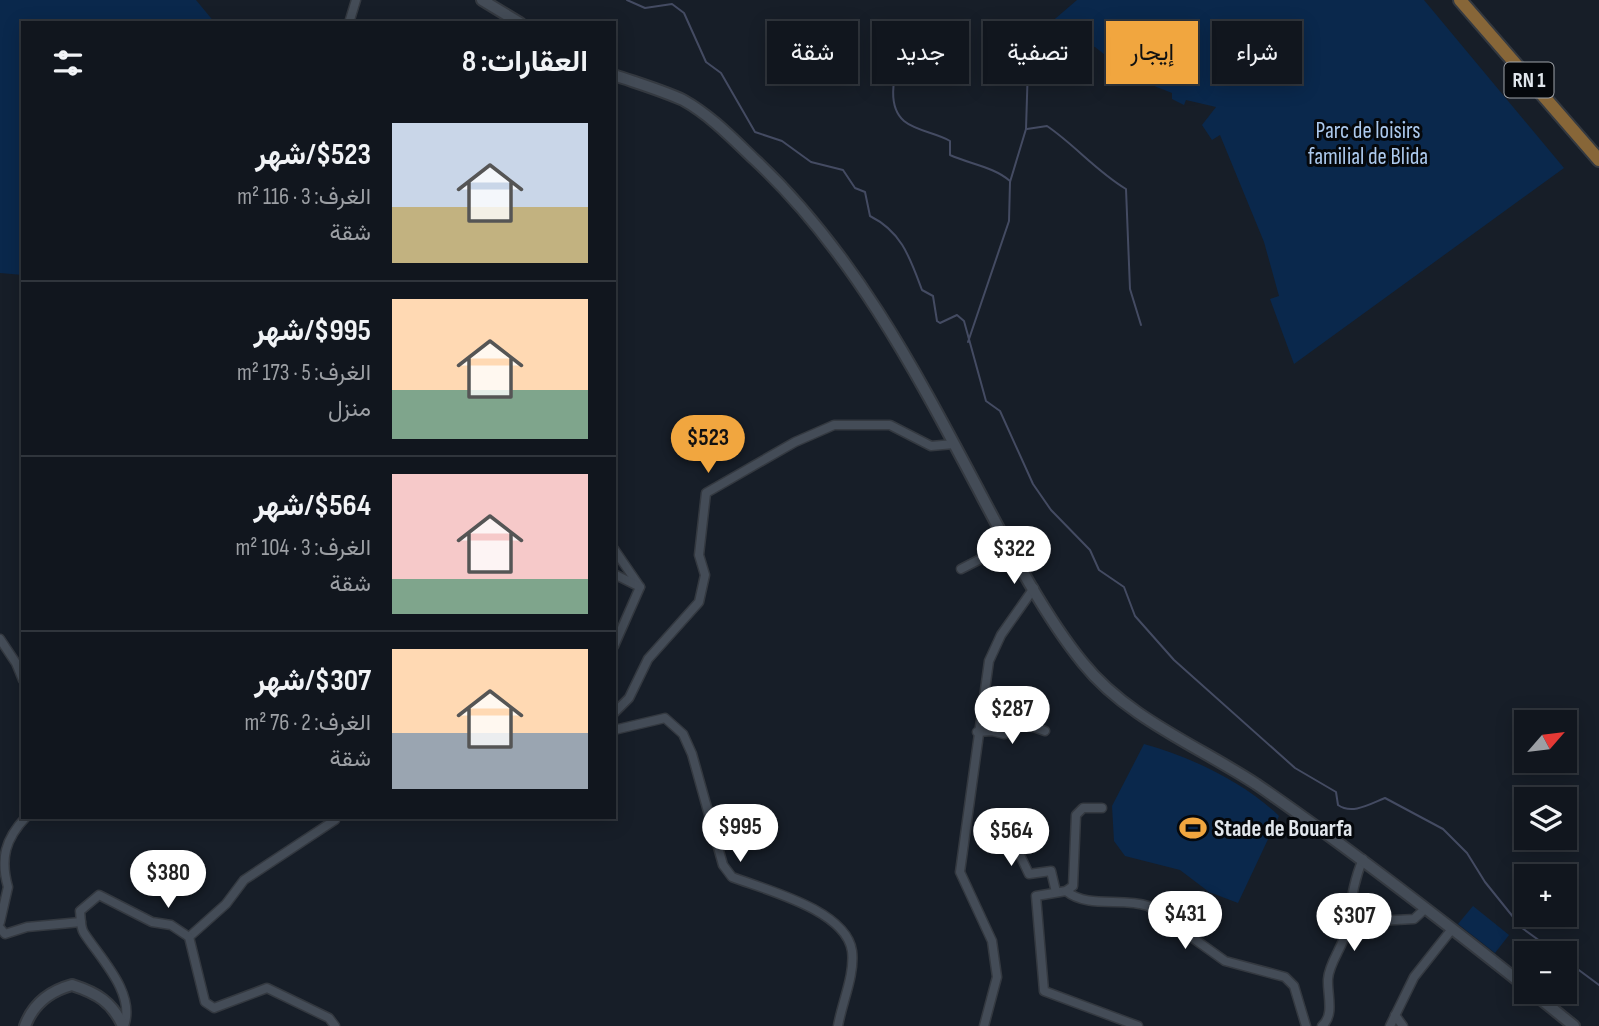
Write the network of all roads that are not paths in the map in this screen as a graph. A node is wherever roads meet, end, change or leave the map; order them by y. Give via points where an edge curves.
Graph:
1 (356, 0) edge
2 (482, 0) edge
3 (1460, 0) edge
4 (1466, 0) edge
5 (350, 21) edge
6 (517, 21) edge
7 (616, 76) edge
8 (1599, 153) edge
9 (1599, 160) edge
10 (954, 444) junction
11 (1008, 545) junction
12 (616, 552) edge
13 (961, 569) dead end
14 (616, 575) edge
15 (640, 587) junction
16 (1034, 588) junction
17 (0, 639) edge
18 (616, 641) edge
19 (21, 675) edge
20 (616, 711) edge
21 (616, 730) edge
22 (1045, 731) dead end
23 (977, 732) junction
24 (1102, 808) dead end
25 (24, 819) edge
26 (334, 819) edge
27 (984, 822) dead end
28 (1363, 859) junction
29 (1061, 891) junction
30 (1426, 908) junction
31 (0, 922) edge
32 (81, 922) junction
33 (0, 928) edge
34 (1347, 928) junction
35 (1452, 929) junction
36 (189, 937) junction
37 (1514, 978) edge
38 (1547, 1004) edge
39 (1395, 1015) junction
40 (25, 1026) edge
41 (123, 1026) edge
42 (335, 1026) edge
43 (838, 1026) edge
44 (985, 1026) edge
45 (1138, 1026) edge
46 (1306, 1026) edge
47 (1322, 1026) edge
48 (1390, 1026) edge
49 (1404, 1026) edge
50 (1574, 1026) edge

1 - 5 street
2 - 6 street
3 - 9 main road, RN 1
4 - 8 main road, RN 1
7 - 10 street via 682,100 706,115 793,198 873,302
10 - 11 street
10 - 20 street via 931,446 890,425 834,425 706,493 699,555 705,575 699,602 648,659 629,698
11 - 13 street
11 - 16 street
12 - 15 street
14 - 15 street
15 - 18 street
16 - 23 street via 1001,635 989,662
16 - 28 street via 1083,663 1109,689
17 - 19 street
21 - 43 street via 665,718 683,734 723,866 732,877 820,910 845,937 852,949 852,968
22 - 23 street via 1010,719 1003,734
23 - 44 street via 960,872 992,942 997,977
24 - 29 street via 1083,808 1076,815 1073,886
25 - 31 street via 10,834 2,857 0,870 8,887
26 - 36 street via 244,880 226,904
27 - 29 street via 1009,832 1030,874 1051,871
28 - 30 street
28 - 34 street via 1348,907
29 - 45 street via 1036,896 1044,991
29 - 46 street via 1075,898 1148,906 1225,961 1285,977 1294,986
30 - 34 street via 1414,919
30 - 35 street
32 - 33 street via 27,927 11,934
32 - 36 street via 80,911 99,895
32 - 41 street via 124,997 127,1019
34 - 47 street via 1328,976 1329,1007
35 - 37 street
35 - 39 street via 1414,977
36 - 42 street via 205,1002 214,1008 267,988 328,1018
38 - 50 street
39 - 48 street
39 - 49 street
40 - 41 street via 44,998 72,985 104,999

